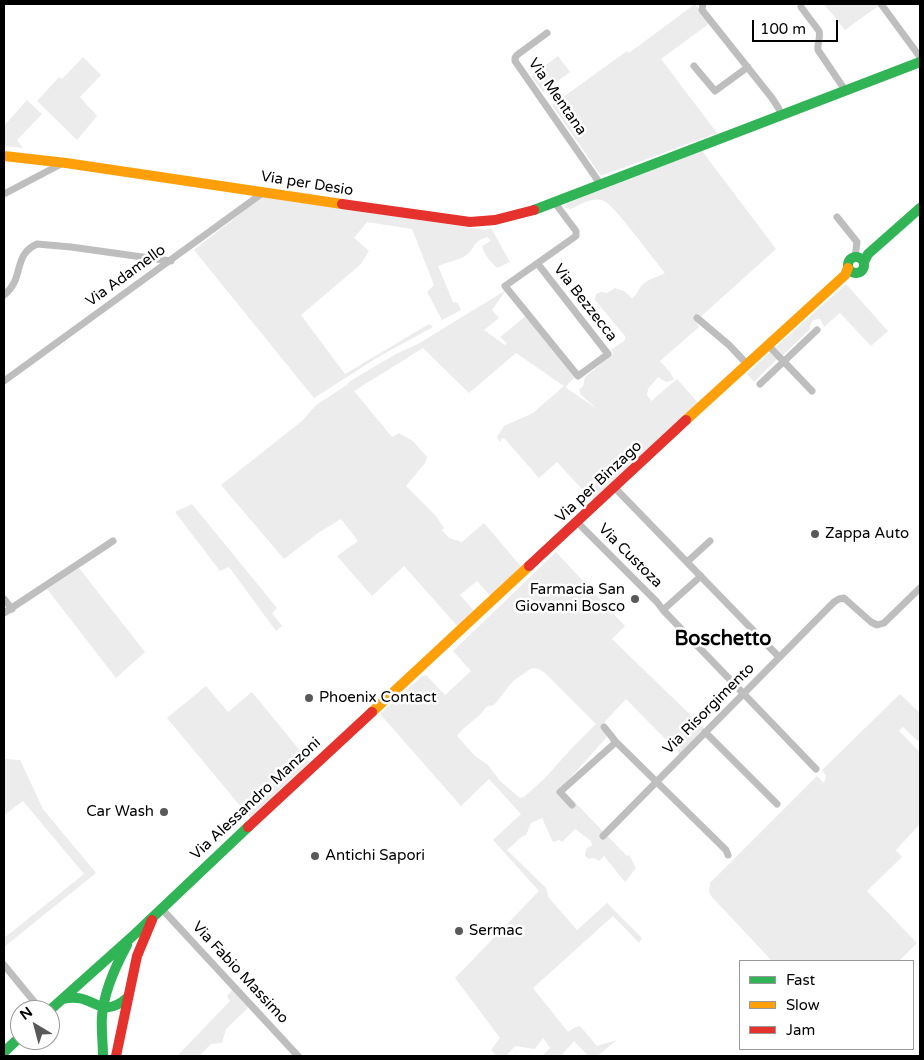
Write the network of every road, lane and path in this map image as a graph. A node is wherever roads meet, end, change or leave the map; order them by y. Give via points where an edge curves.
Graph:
1 (703, 4) edge
2 (881, 4) edge
3 (801, 7) dead end
4 (547, 33) dead end
5 (920, 57) edge
6 (920, 62) edge
7 (694, 66) dead end
8 (748, 67) junction
9 (845, 90) junction
10 (780, 116) junction
11 (4, 156) edge
12 (63, 163) junction
13 (600, 185) junction
14 (264, 192) junction
15 (4, 194) edge
16 (555, 202) junction
17 (920, 208) edge
18 (837, 217) dead end
19 (857, 246) junction
20 (864, 256) junction
21 (171, 261) junction
22 (538, 264) junction
23 (849, 272) junction
24 (4, 295) edge
25 (697, 318) dead end
26 (818, 330) dead end
27 (768, 345) junction
28 (784, 361) junction
29 (747, 364) junction
30 (4, 381) edge
31 (760, 384) dead end
32 (812, 391) dead end
33 (615, 488) junction
34 (577, 522) junction
35 (710, 540) dead end
36 (113, 541) dead end
37 (687, 562) junction
38 (701, 576) junction
39 (920, 588) edge
40 (4, 599) edge
41 (12, 609) junction
42 (663, 610) junction
43 (4, 613) edge
44 (471, 621) joint
45 (779, 658) junction
46 (743, 694) junction
47 (604, 727) dead end
48 (705, 732) junction
49 (616, 742) junction
50 (816, 769) dead end
51 (657, 781) junction
52 (778, 804) dead end
53 (572, 805) dead end
54 (603, 836) dead end
55 (728, 855) dead end
56 (159, 910) junction
57 (135, 934) junction
58 (4, 965) edge
59 (116, 968) junction
60 (90, 974) junction
61 (131, 985) junction
62 (128, 998) junction
63 (62, 999) joint
64 (33, 1000) edge
65 (103, 1008) junction
66 (103, 1056) edge
67 (116, 1056) edge
68 (298, 1056) edge

1 - 8 street via 702,10
2 - 5 street
3 - 9 street via 819,31 818,50
4 - 13 street, Via Mentana via 517,55 515,61
6 - 9 main road, Via per Desio
7 - 8 street via 715,91
8 - 10 street via 772,98
9 - 10 main road, Via per Desio
10 - 13 main road, Via per Desio via 755,130
11 - 12 main road, Via per Desio
12 - 14 main road, Via per Desio
12 - 15 street
13 - 16 main road, Via per Desio
14 - 16 main road, Via per Desio via 476,222 510,218
14 - 21 street, Via Adamello
16 - 22 street via 577,234
17 - 20 main road, Via per Binzago
18 - 19 street
19 - 20 street
19 - 20 street, Via per Binzago
20 - 23 main road, Via per Binzago via 849,260
20 - 23 main road, Via per Binzago via 863,270
21 - 24 street via 37,244 23,256 16,282
21 - 30 street, Via Adamello
22 - 22 street, Via Bezzecca via 505,286 578,376 608,354
23 - 27 main road, Via per Binzago
25 - 29 street
26 - 28 street
27 - 28 street
27 - 29 main road, Via per Binzago
28 - 31 street
28 - 32 street
29 - 33 main road, Via per Binzago
33 - 34 main road, Via per Binzago
33 - 37 street
34 - 42 street, Via Custoza
34 - 44 main road, Via per Binzago
35 - 37 street
36 - 41 street
37 - 38 street
38 - 42 street
38 - 45 street
39 - 45 street, Via Risorgimento via 884,623 877,625 844,598 839,599
40 - 41 street
41 - 43 street
42 - 46 street, Via Custoza
44 - 56 main road, Via Alessandro Manzoni
45 - 46 street, Via Risorgimento
46 - 48 street, Via Risorgimento
46 - 50 street, Via Custoza
47 - 49 street
48 - 51 street, Via Risorgimento
48 - 52 street
49 - 51 street
49 - 53 street via 560,792
51 - 54 street, Via Risorgimento
51 - 55 street
56 - 57 main road, Via Alessandro Manzoni
56 - 61 main road via 141,944
56 - 68 street, Via Fabio Massimo
57 - 59 main road
57 - 60 main road, Via Alessandro Manzoni
58 - 64 street
59 - 60 main road via 109,967
59 - 61 main road via 124,973
59 - 65 main road
60 - 63 main road, Via Alessandro Manzoni
61 - 62 main road
62 - 65 main road via 117,1006
62 - 67 main road
63 - 65 main road via 84,998
65 - 66 main road

